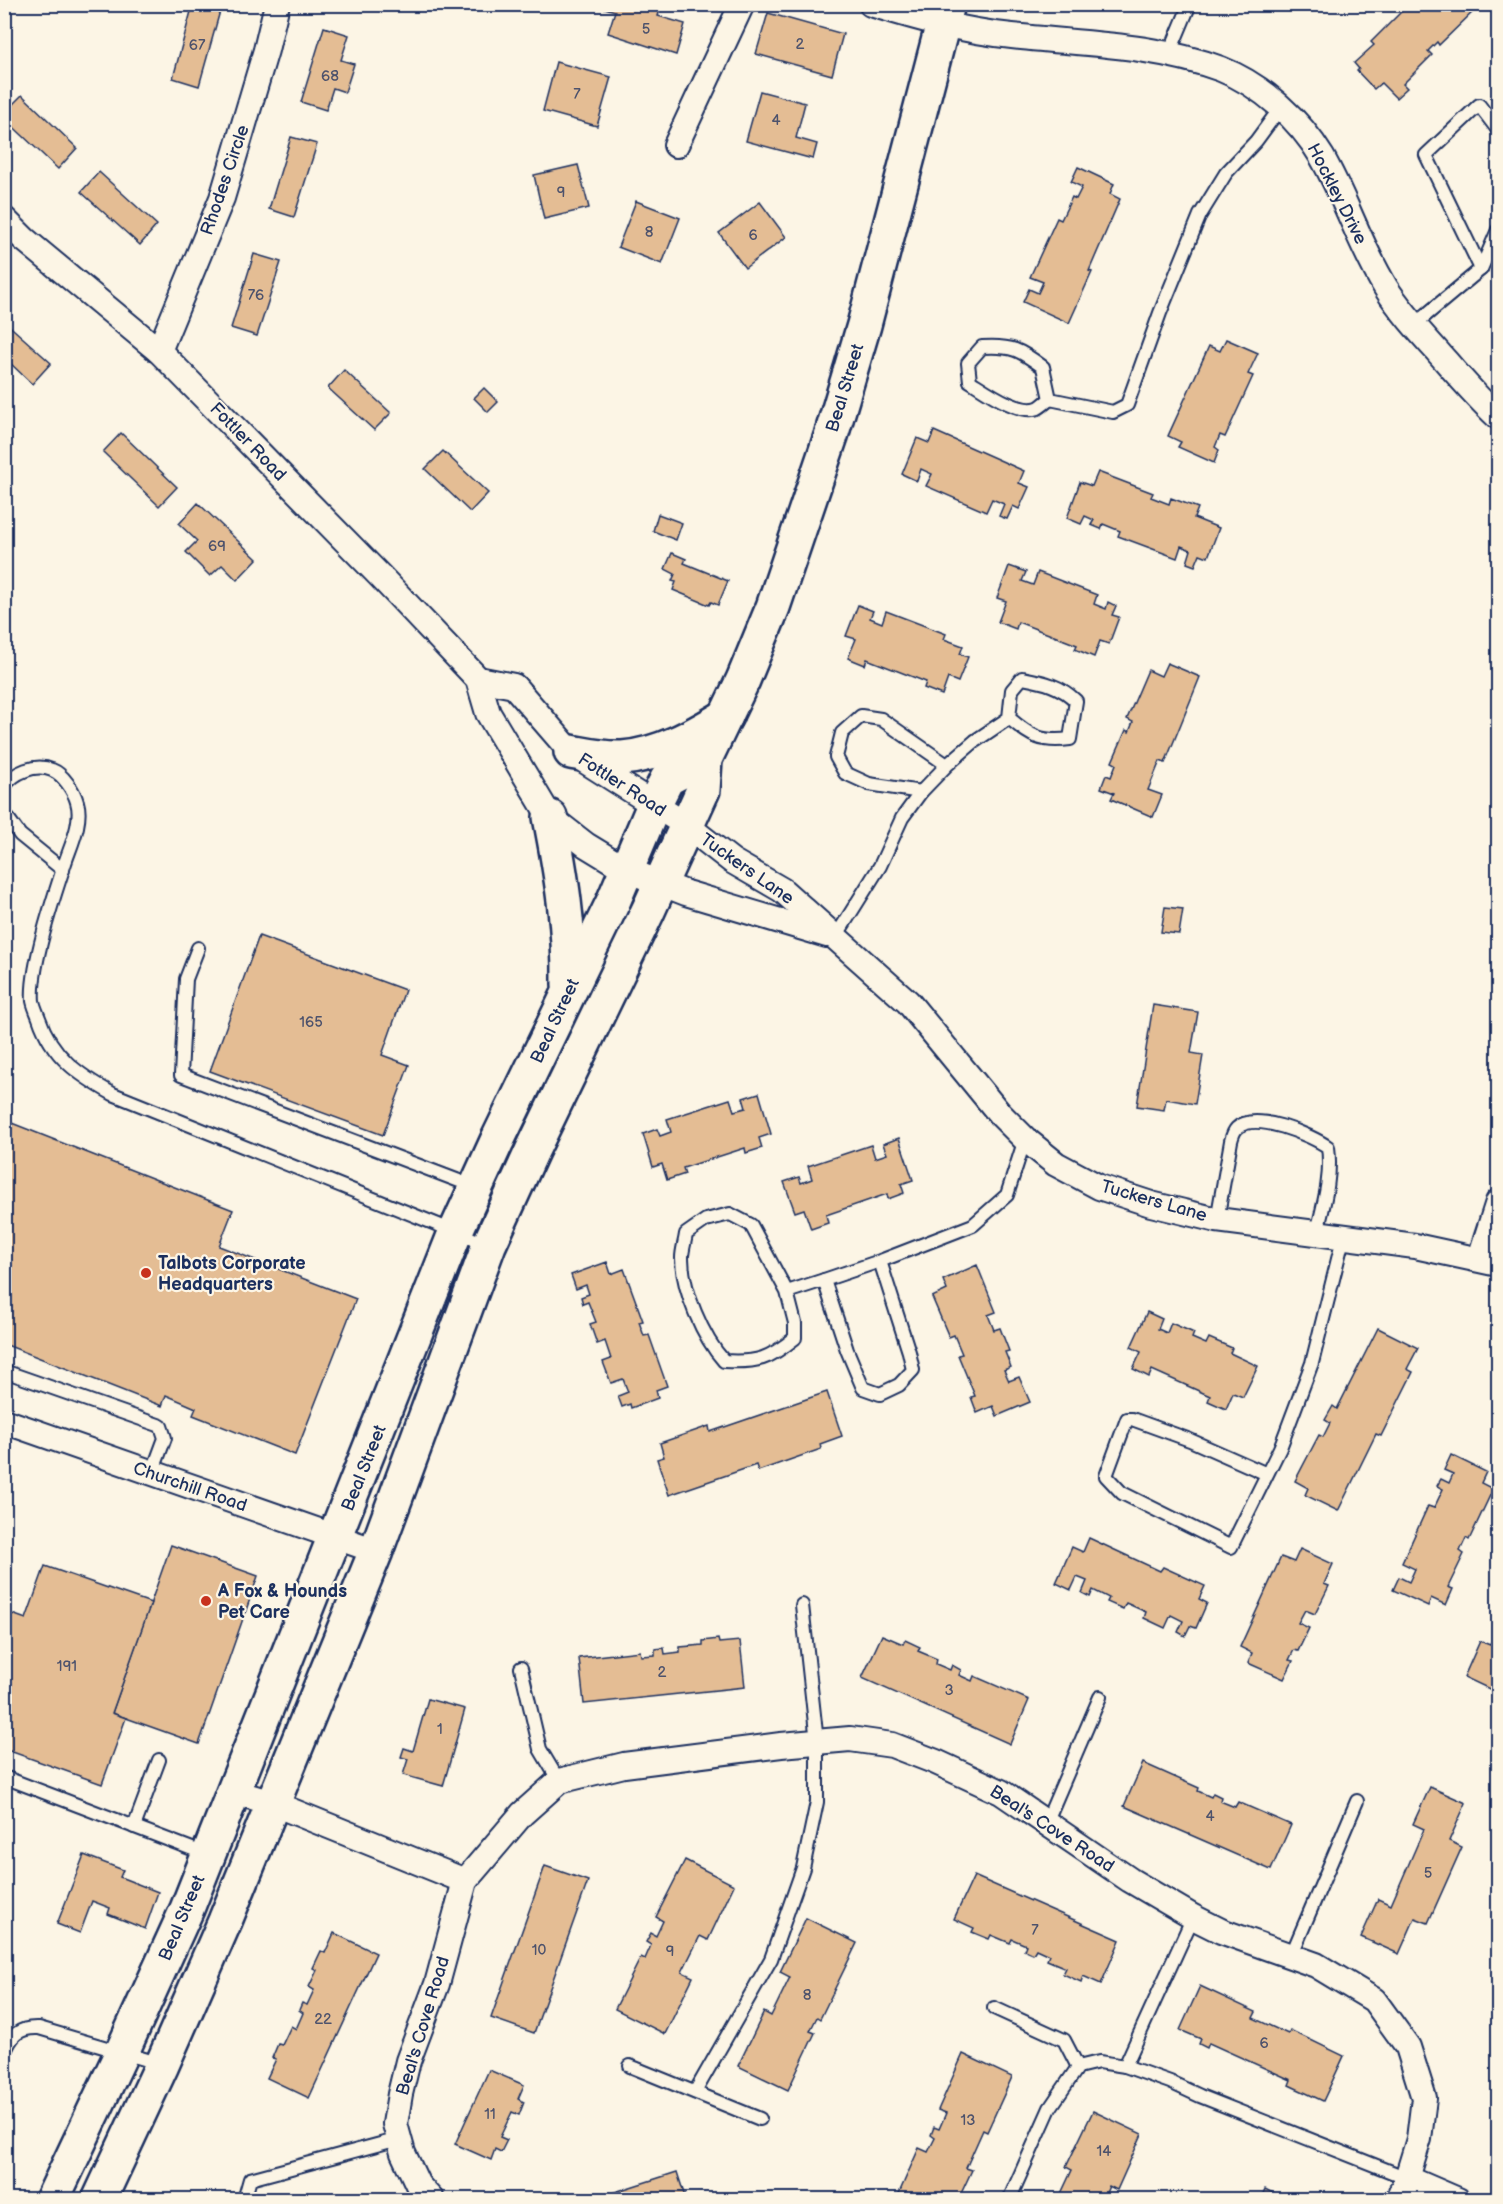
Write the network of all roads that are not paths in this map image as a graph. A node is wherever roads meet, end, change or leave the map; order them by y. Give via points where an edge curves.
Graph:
1 (277, 4) edge
2 (742, 4) edge
3 (871, 4) edge
4 (1191, 4) edge
5 (945, 15) edge
6 (1169, 54) junction
7 (1281, 107) junction
8 (1498, 130) edge
9 (676, 145) dead end
10 (4, 219) edge
11 (1498, 230) edge
12 (1481, 269) junction
13 (1414, 325) junction
14 (159, 351) junction
15 (1050, 399) junction
16 (1498, 417) edge
17 (478, 679) junction
18 (726, 716) junction
19 (1009, 718) junction
20 (571, 752) junction
21 (705, 759) junction
22 (947, 765) junction
23 (4, 787) edge
24 (921, 792) junction
25 (654, 805) junction
26 (4, 813) edge
27 (550, 817) junction
28 (686, 825) junction
29 (63, 870) junction
30 (627, 870) junction
31 (661, 884) junction
32 (835, 938) junction
33 (198, 948) dead end
34 (569, 991) junction
35 (1024, 1139) junction
36 (476, 1187) junction
37 (1498, 1202) edge
38 (1217, 1220) junction
39 (1317, 1232) junction
40 (455, 1233) junction
41 (1344, 1235) junction
42 (489, 1245) junction
43 (880, 1261) junction
44 (1489, 1261) edge
45 (824, 1280) junction
46 (787, 1292) junction
47 (4, 1371) edge
48 (4, 1421) edge
49 (152, 1473) junction
50 (1267, 1474) junction
51 (336, 1538) junction
52 (376, 1551) junction
53 (802, 1605) dead end
54 (522, 1668) dead end
55 (1100, 1697) dead end
56 (817, 1742) junction
57 (159, 1760) dead end
58 (4, 1777) edge
59 (559, 1781) junction
60 (235, 1792) junction
61 (1357, 1801) dead end
62 (272, 1803) junction
63 (1046, 1823) junction
64 (134, 1827) junction
65 (209, 1855) junction
66 (465, 1881) junction
67 (1192, 1917) junction
68 (1291, 1956) junction
69 (994, 2008) dead end
70 (122, 2052) junction
71 (4, 2054) edge
72 (162, 2065) junction
73 (630, 2066) dead end
74 (1125, 2066) junction
75 (1078, 2067) junction
76 (694, 2092) junction
77 (760, 2119) dead end
78 (399, 2139) junction
79 (1402, 2189) edge
80 (52, 2199) edge
81 (99, 2199) edge
82 (244, 2199) edge
83 (432, 2199) edge
84 (1009, 2199) edge
85 (1458, 2199) edge

1 - 14 street, Rhodes Circle via 222,198
2 - 9 street
3 - 5 street, Hockley Drive
4 - 6 lane
5 - 6 street, Hockley Drive via 1011,36
5 - 18 street, Beal Street via 831,436 774,607
6 - 7 street, Hockley Drive via 1222,70 1257,88
7 - 13 street, Hockley Drive via 1322,156 1386,288
7 - 15 lane via 1226,172 1200,215 1127,405 1113,412
8 - 12 lane via 1479,105 1426,155
10 - 14 street, Fottler Road
11 - 12 lane
12 - 13 lane
13 - 16 street, Hockley Drive
14 - 17 street, Fottler Road
15 - 15 lane via 1043,367 1005,345 982,347 968,363 970,381 1018,407 1038,408
17 - 20 street, Fottler Road via 514,686
17 - 27 street, Fottler Road via 488,713
18 - 20 street via 691,737 643,755 620,758
18 - 21 street, Beal Street
19 - 19 lane via 1028,735 1051,742 1070,739 1076,701 1065,690 1022,678 1012,690
19 - 22 lane
20 - 25 street, Fottler Road
21 - 25 street, Beal Street via 667,779
21 - 28 street, Beal Street via 703,790
22 - 24 lane
22 - 24 lane via 881,719 861,716 842,733 836,757 845,773 869,784
23 - 29 lane via 22,771 37,768 52,770 64,779 78,802 78,827
24 - 32 lane via 902,818 880,866
25 - 28 street, Fottler Road
25 - 30 street, Beal Street
26 - 29 lane via 20,835
27 - 30 street, Fottler Road
27 - 34 street via 561,874
28 - 31 street, Beal Street
28 - 32 street, Tuckers Lane via 732,861 782,890
29 - 40 lane via 41,943 33,1001 57,1054 84,1078 113,1094
30 - 31 street, Fottler Road
30 - 34 street, Beal Street
31 - 32 street, Tuckers Lane
31 - 42 street, Beal Street
32 - 35 street, Tuckers Lane via 908,1002
33 - 36 lane via 186,979 181,1075
34 - 36 street, Beal Street
35 - 38 street, Tuckers Lane via 1056,1164 1099,1187
35 - 43 lane via 1007,1195 973,1225
36 - 40 street, Beal Street
37 - 44 street
38 - 39 street, Tuckers Lane
38 - 39 lane via 1236,1128 1246,1123 1273,1125 1305,1134 1328,1147 1329,1183
39 - 41 street, Tuckers Lane
40 - 42 lane
40 - 51 street, Beal Street
41 - 44 street, Tuckers Lane
41 - 50 lane via 1312,1363
42 - 52 street, Beal Street
43 - 45 lane
43 - 45 lane via 913,1370 899,1385 880,1394 863,1388
45 - 46 lane
46 - 46 lane via 751,1225 730,1214 706,1220 686,1234 682,1257 688,1290 712,1348 724,1361 747,1362 774,1354 795,1338
47 - 49 lane via 161,1426 165,1438
48 - 49 street, Churchill Road
49 - 51 street, Churchill Road
50 - 50 lane via 1190,1440 1128,1419 1106,1476 1122,1493 1231,1547
51 - 52 street, Churchill Road
51 - 60 street, Beal Street
52 - 62 street, Beal Street
53 - 56 lane
54 - 59 lane via 540,1749
55 - 63 lane
56 - 59 street, Beal's Cove Road via 624,1765
56 - 63 street, Beal's Cove Road via 850,1739 892,1745 1001,1792
56 - 76 lane via 817,1802 803,1868 771,1959
57 - 64 lane
58 - 64 lane
59 - 66 street, Beal's Cove Road via 522,1814
60 - 62 street
60 - 65 street, Beal Street
61 - 68 lane
62 - 66 street
62 - 72 street, Beal Street
63 - 67 street, Beal's Cove Road
64 - 65 lane
65 - 70 street, Beal Street
66 - 78 street, Beal's Cove Road via 437,1984 408,2061 395,2124
67 - 68 street, Beal's Cove Road via 1221,1932
67 - 74 lane
68 - 79 street, Beal's Cove Road via 1317,1965 1374,2000 1408,2047 1424,2098 1419,2139
69 - 75 lane via 1064,2040
70 - 71 lane via 39,2028 26,2028 9,2041
70 - 72 lane
70 - 80 street, Beal Street
72 - 81 street, Beal Street
73 - 76 lane
74 - 75 lane via 1100,2062
74 - 79 lane via 1170,2082
75 - 84 lane via 1050,2108
76 - 77 lane
78 - 82 lane via 250,2179
78 - 83 street, Beal's Cove Road via 418,2185
79 - 85 street

